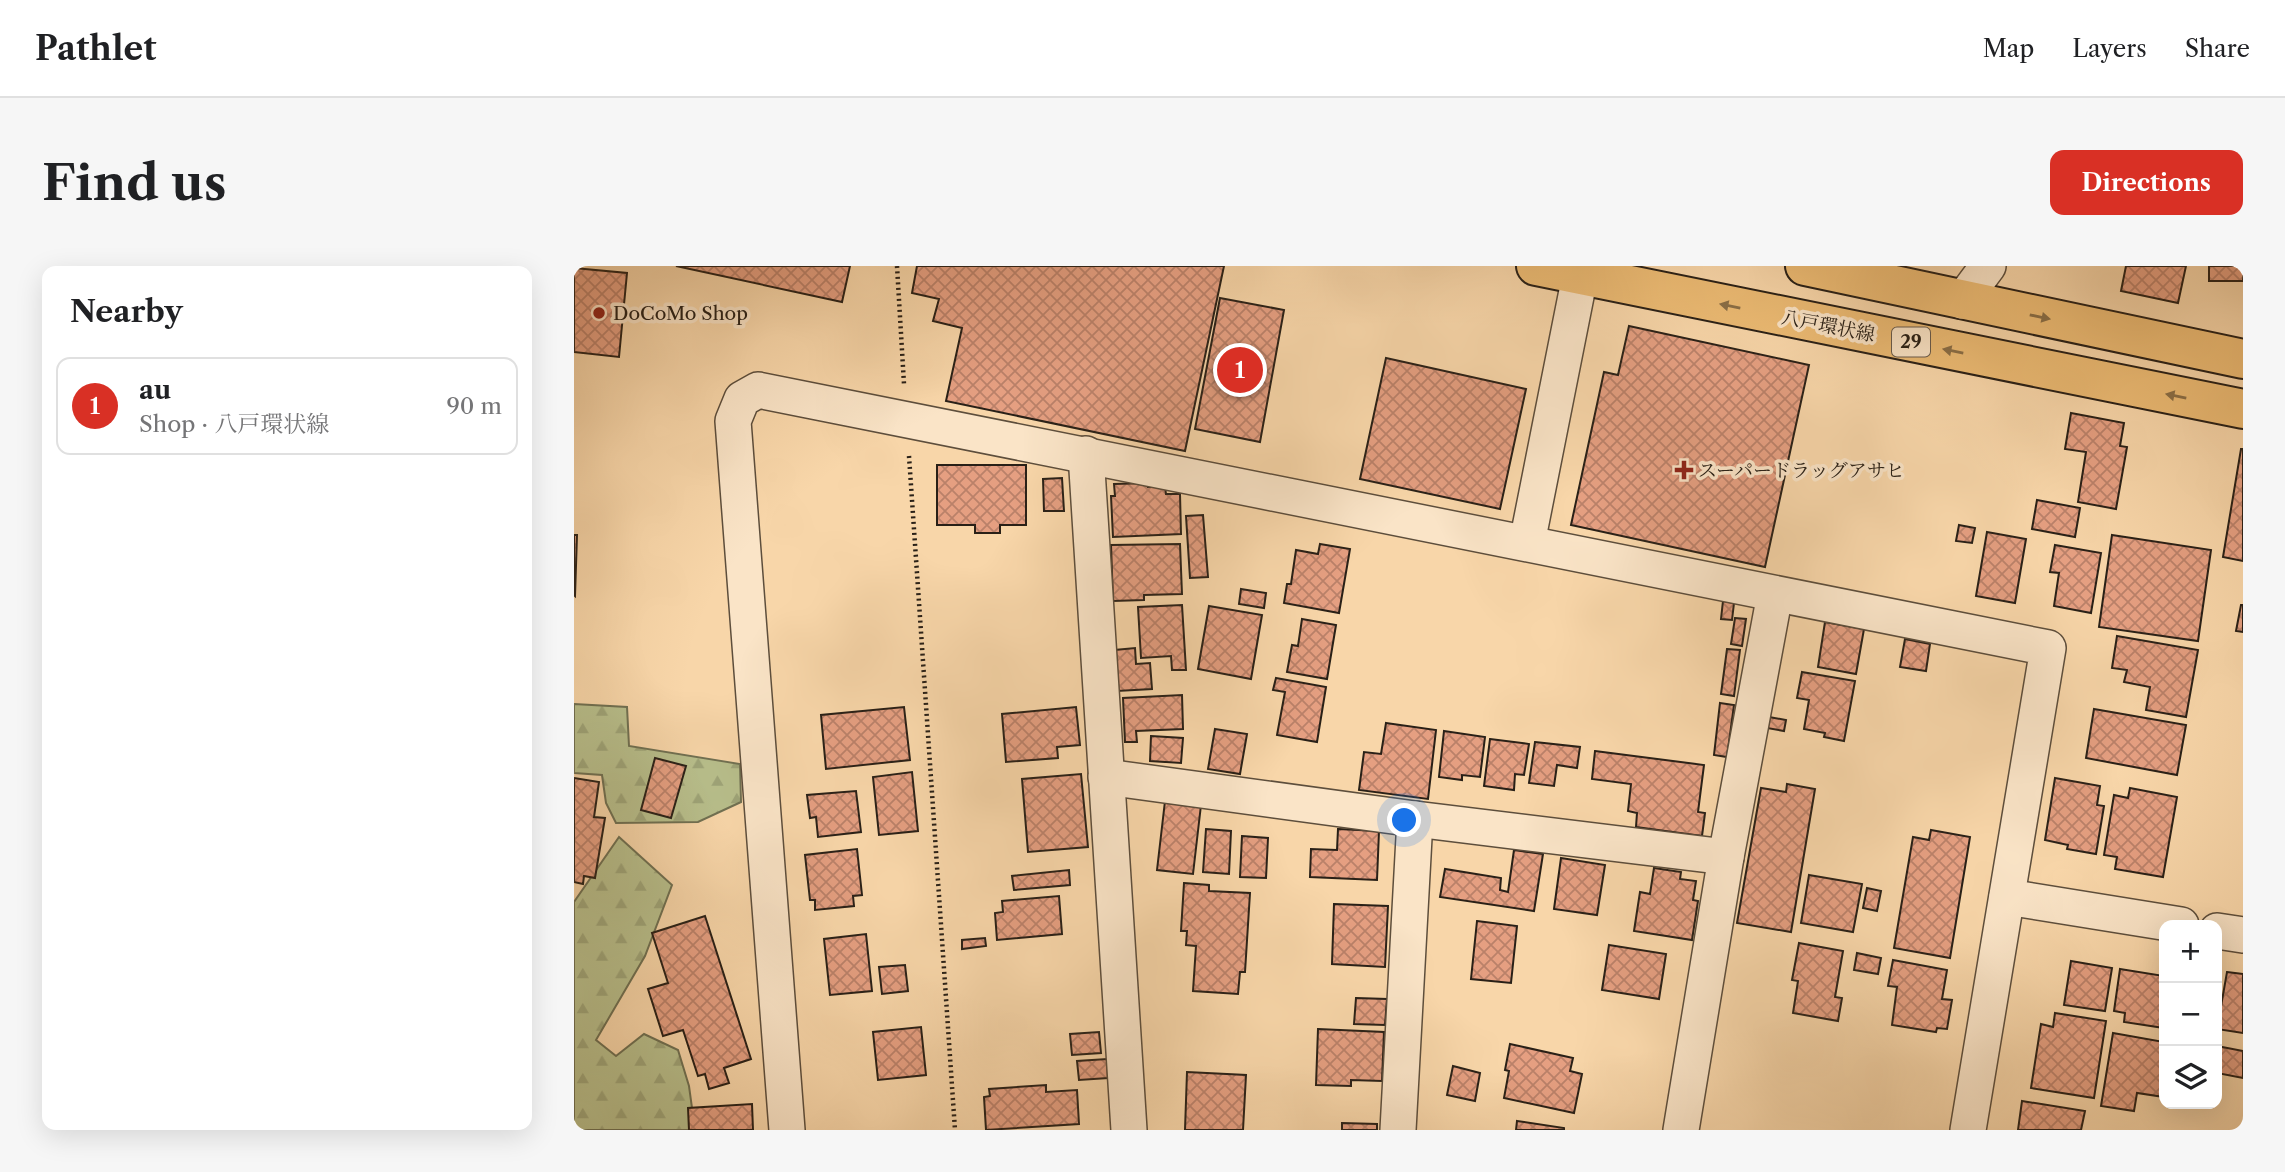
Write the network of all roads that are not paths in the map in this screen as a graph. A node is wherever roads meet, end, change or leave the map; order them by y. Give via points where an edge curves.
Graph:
1 (1536, 266) edge
2 (1805, 266) edge
3 (1988, 266) edge
4 (1580, 276) junction
5 (1961, 283) edge
6 (2243, 359) edge
7 (2243, 409) edge
8 (1086, 454) junction
9 (1527, 543) junction
10 (1775, 594) junction
11 (1106, 777) junction
12 (1415, 819) junction
13 (1726, 857) junction
14 (2007, 897) junction
15 (2159, 921) edge
16 (2222, 932) edge
17 (2243, 935) edge
18 (787, 1130) edge
19 (1129, 1130) edge
20 (1398, 1130) edge
21 (1681, 1130) edge
22 (1968, 1130) edge

1 - 4 main road, 八戸環状線 / 29
2 - 5 main road
3 - 5 street
7 -> 4 main road, 八戸環状線 / 29
4 - 9 street
5 -> 6 main road
8 - 9 street
8 - 11 street
8 - 18 street via 758,390 741,399 733,421
9 - 10 street
10 - 13 street
10 - 14 street via 2049,648
11 - 12 street
11 - 19 street
12 - 13 street
12 - 20 street
13 - 21 street
14 - 15 street
14 - 22 street
16 - 17 street

